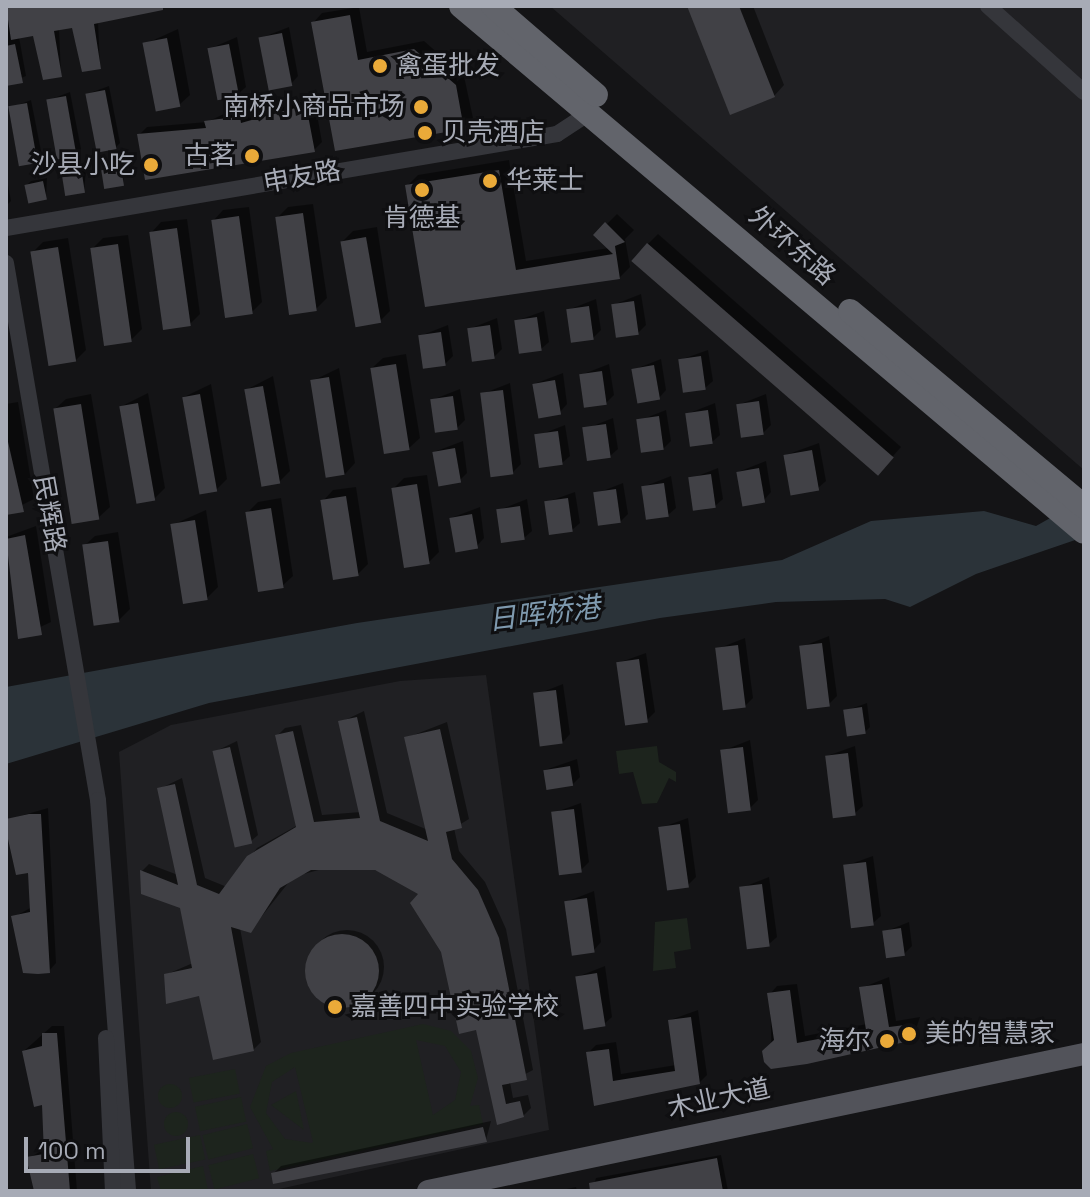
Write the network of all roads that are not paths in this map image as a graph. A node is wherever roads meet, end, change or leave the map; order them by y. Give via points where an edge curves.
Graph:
1 (461, 6) edge
2 (493, 6) edge
3 (988, 6) edge
4 (1084, 92) edge
5 (592, 111) junction
6 (6, 228) edge
7 (6, 263) edge
8 (1003, 452) junction
9 (1084, 507) edge
10 (1084, 532) edge
11 (90, 765) junction
12 (1084, 1054) edge
13 (1023, 1067) junction
14 (113, 1191) edge
15 (128, 1191) edge
16 (428, 1191) edge
17 (493, 1191) edge

1 - 5 highway, 外环东路
2 - 8 highway, 外环东路
3 - 4 street
5 - 6 street, 申友路 via 557,134
5 - 8 highway, 外环东路
7 - 11 street, 民辉路
8 - 9 highway, 外环东路
8 - 10 highway, 外环东路
11 - 14 street, 民辉路
11 - 15 street, 民辉路
12 - 13 main road, 木业大道
13 - 16 main road, 木业大道
13 - 17 main road, 木业大道 via 1004,1079

